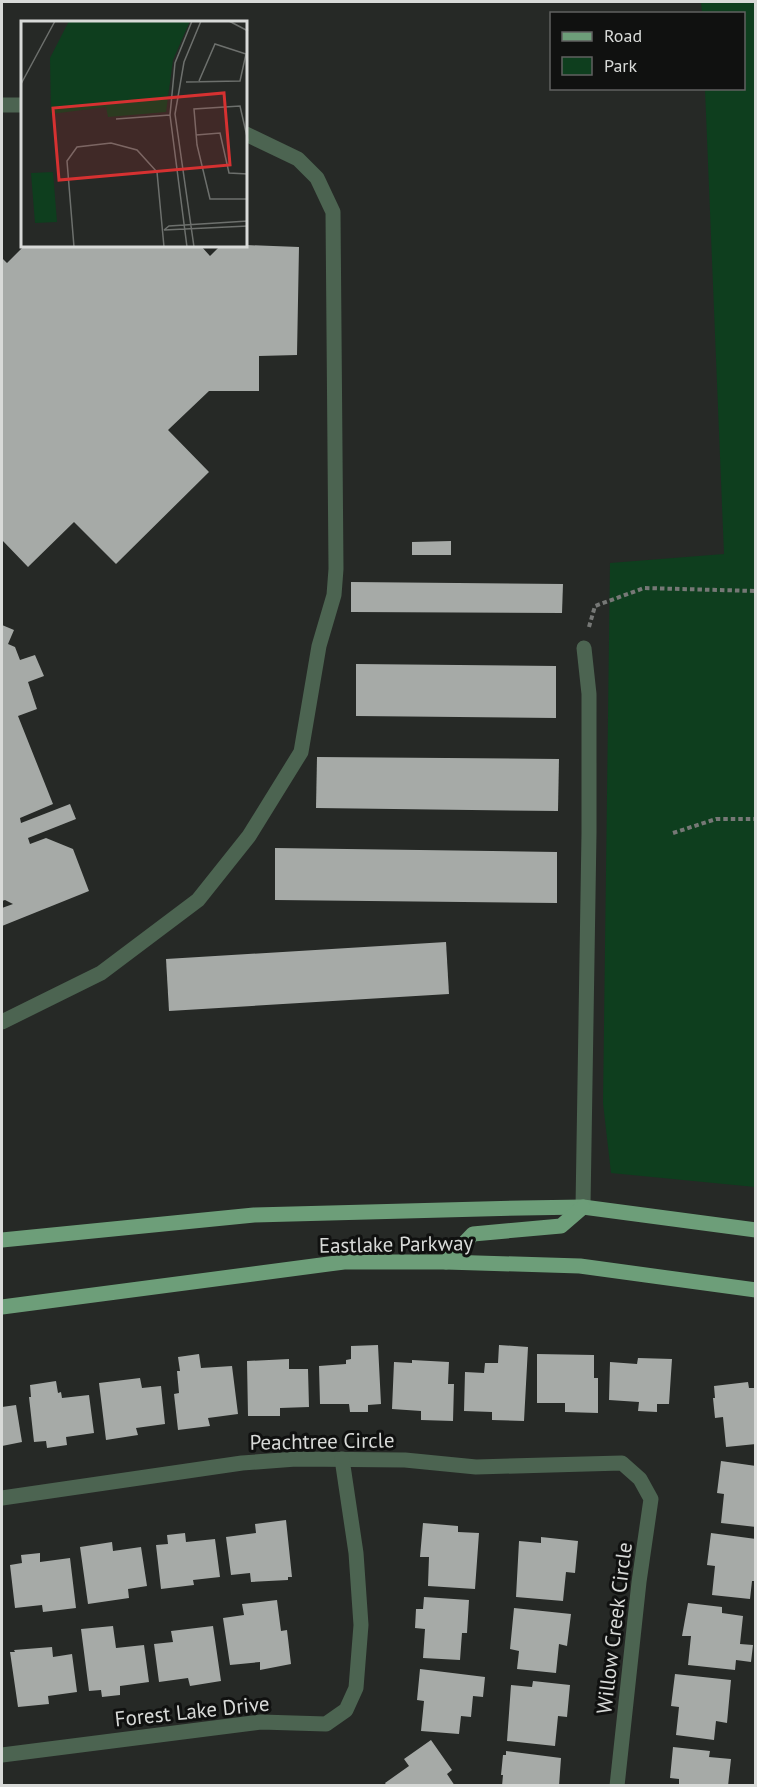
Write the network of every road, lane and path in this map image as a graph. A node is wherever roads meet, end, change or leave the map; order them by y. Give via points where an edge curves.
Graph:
1 (2, 105) edge
2 (21, 105) edge
3 (248, 135) edge
4 (756, 591) edge
5 (584, 648) joint
6 (756, 819) edge
7 (673, 833) dead end
8 (2, 1022) edge
9 (583, 1208) junction
10 (756, 1230) edge
11 (2, 1240) edge
12 (446, 1262) junction
13 (756, 1290) edge
14 (2, 1307) edge
15 (342, 1459) junction
16 (640, 1479) joint
17 (2, 1498) edge
18 (2, 1755) edge
19 (617, 1785) edge

1 - 2 street
3 - 8 street via 298,159 317,178 333,212 336,569 301,752 249,836 198,900 101,973
4 - 5 path via 644,588 595,606
5 - 9 street via 589,694 589,776
6 - 7 path via 716,819
9 - 10 main road, Eastlake Parkway
9 - 11 main road, Eastlake Parkway via 254,1215
9 - 12 main road via 561,1227 473,1234
12 - 13 main road, Eastlake Parkway via 580,1266
12 - 14 main road, Eastlake Parkway via 344,1262
15 - 16 street, Peachtree Circle via 476,1467 622,1463
15 - 17 street, Peachtree Circle via 242,1464
15 - 18 street, Forest Lake Drive via 356,1553 361,1625 356,1689 346,1710 326,1724 261,1722
16 - 19 street, Willow Creek Circle via 651,1499

